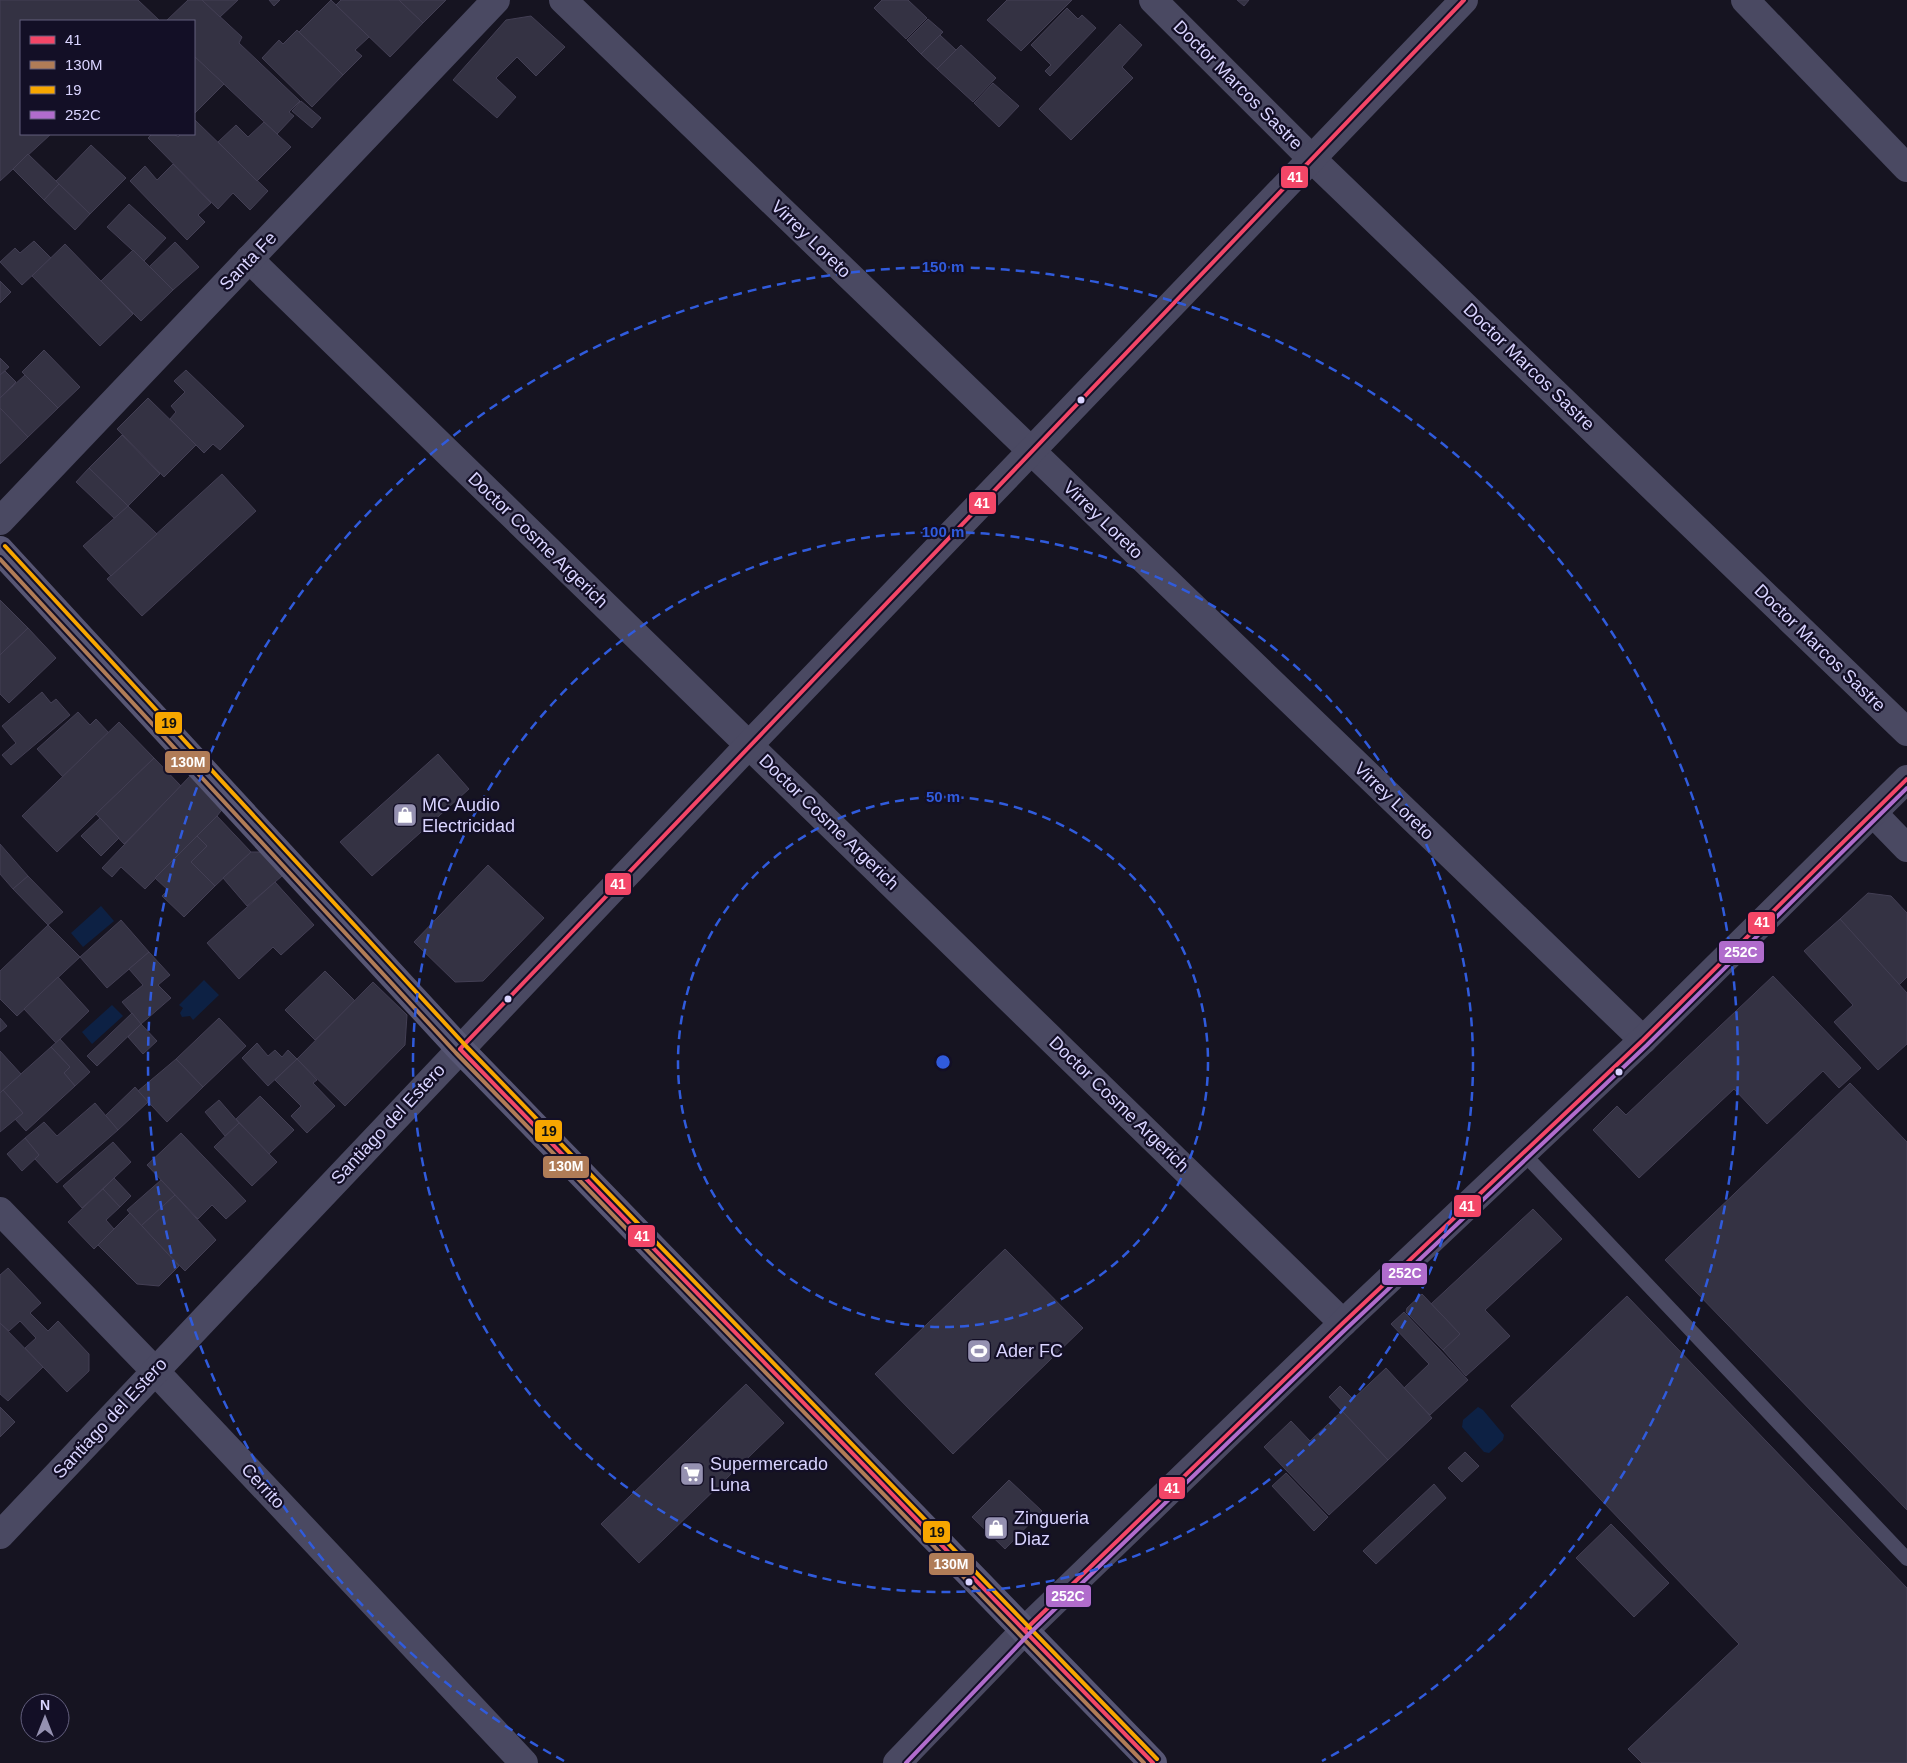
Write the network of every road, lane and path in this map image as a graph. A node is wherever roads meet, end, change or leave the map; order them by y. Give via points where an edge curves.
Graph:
1 (496, 0) edge
2 (563, 0) edge
3 (1152, 0) edge
4 (1464, 0) edge
5 (1746, 0) edge
6 (1311, 158) junction
7 (1907, 168) edge
8 (249, 259) junction
9 (1031, 452) junction
10 (0, 521) edge
11 (0, 550) edge
12 (1907, 732) edge
13 (749, 745) junction
14 (1907, 779) edge
15 (1873, 813) junction
16 (1907, 848) edge
17 (1642, 1040) junction
18 (460, 1049) junction
19 (1523, 1153) junction
20 (0, 1211) edge
21 (1343, 1323) junction
22 (154, 1371) junction
23 (0, 1535) edge
24 (1907, 1560) edge
25 (1025, 1630) junction
26 (524, 1763) edge
27 (898, 1763) edge
28 (1153, 1763) edge

1 - 8 street, Santa Fe
2 - 9 street, Virrey Loreto
3 - 6 street, Doctor Marcos Sastre
4 - 6 street, Santiago del Estero
5 - 7 street
6 - 9 street, Santiago del Estero
6 - 12 street, Doctor Marcos Sastre
8 - 10 street, Santa Fe
8 - 13 street, Doctor Cosme Argerich
9 - 13 street, Santiago del Estero
9 - 17 street, Virrey Loreto
11 - 18 main road
13 - 18 street, Santiago del Estero
13 - 21 street, Doctor Cosme Argerich
14 - 15 street
15 - 16 street
15 - 17 street
17 - 19 street
18 - 22 street, Santiago del Estero
18 - 25 main road
19 - 21 street
19 - 24 lane
20 - 22 street, Cerrito
21 - 25 street
22 - 23 street, Santiago del Estero
22 - 26 street, Cerrito
25 - 27 street
25 - 28 main road

